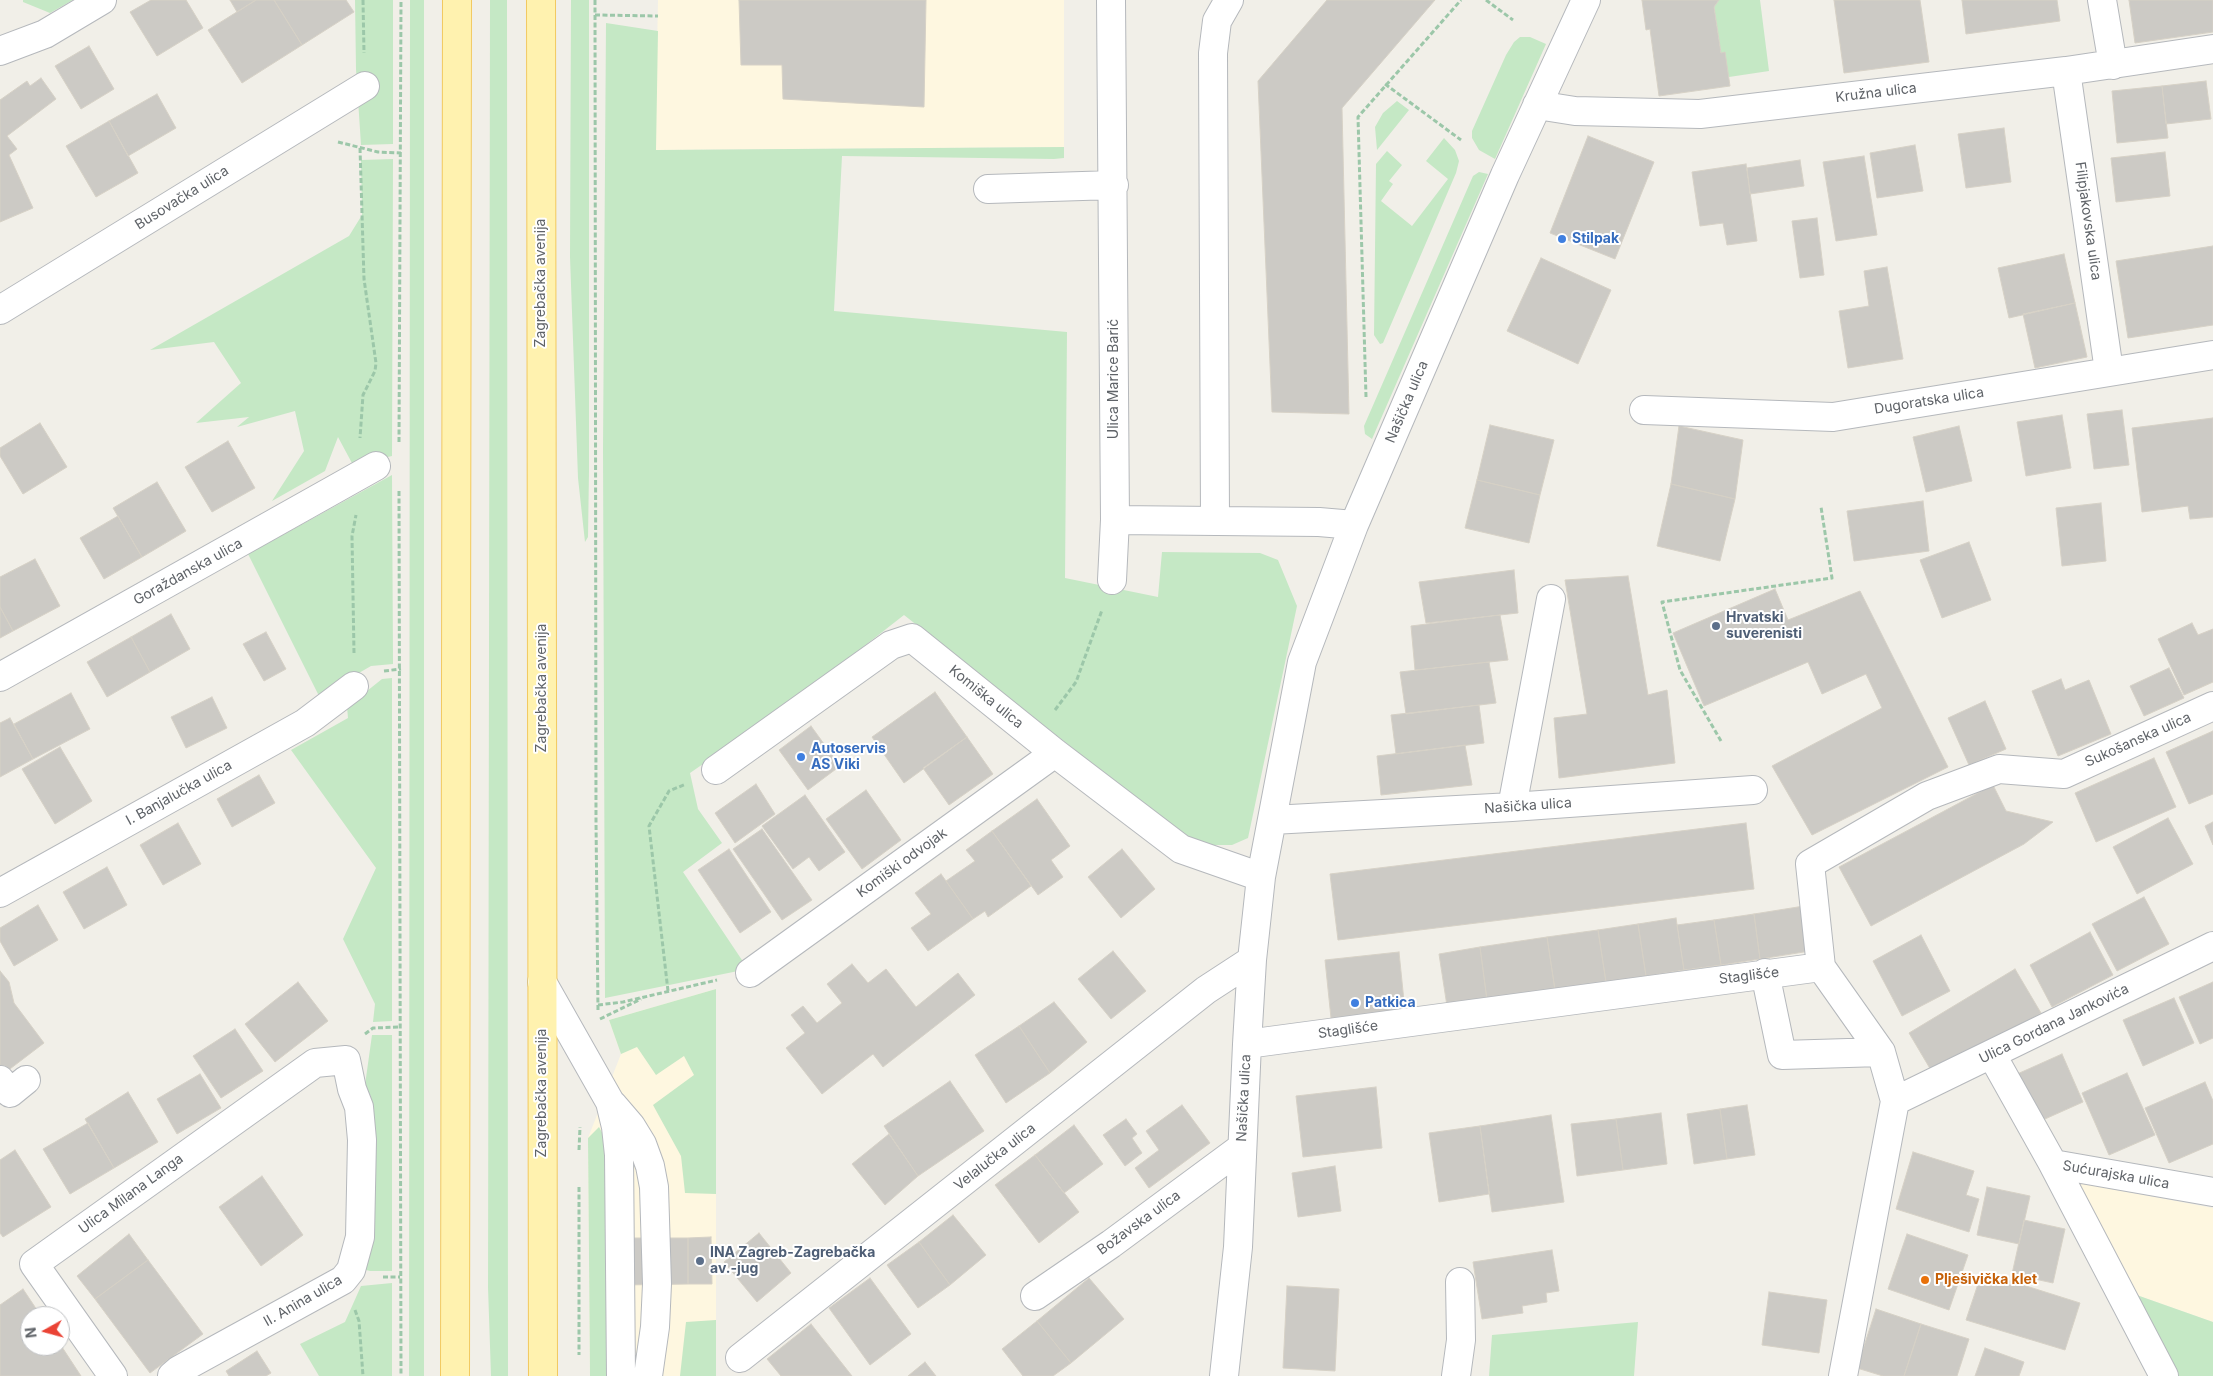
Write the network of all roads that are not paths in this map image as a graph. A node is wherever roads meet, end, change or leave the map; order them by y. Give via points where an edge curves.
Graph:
1 (102, 0) edge
2 (457, 0) edge
3 (541, 0) edge
4 (1111, 0) edge
5 (1230, 0) edge
6 (1586, 0) edge
7 (2102, 0) edge
8 (2213, 49) edge
9 (0, 51) edge
10 (2113, 65) junction
11 (2066, 71) junction
12 (364, 86) road end
13 (1537, 105) junction
14 (1114, 185) junction
15 (988, 189) dead end
16 (0, 310) edge
17 (2213, 355) edge
18 (2109, 370) junction
19 (1644, 410) dead end
20 (371, 470) road end
21 (1115, 520) junction
22 (1215, 520) junction
23 (1354, 525) junction
24 (1112, 580) road end
25 (1551, 599) dead end
26 (0, 677) edge
27 (354, 686) road end
28 (2213, 706) edge
29 (1045, 745) junction
30 (716, 770) road end
31 (1753, 790) dead end
32 (1512, 807) junction
33 (1272, 820) junction
34 (1261, 877) junction
35 (0, 893) edge
36 (2213, 946) edge
37 (1252, 960) junction
38 (1821, 967) junction
39 (750, 973) road end
40 (1765, 973) junction
41 (542, 982) junction
42 (1246, 1044) junction
43 (1881, 1052) junction
44 (1992, 1055) junction
45 (346, 1060) joint
46 (1895, 1101) junction
47 (610, 1102) junction
48 (1241, 1148) junction
49 (2053, 1164) junction
50 (2213, 1192) edge
51 (1460, 1282) dead end
52 (1035, 1296) dead end
53 (740, 1358) dead end
54 (113, 1376) edge
55 (172, 1376) edge
56 (455, 1376) edge
57 (542, 1376) edge
58 (621, 1376) edge
59 (648, 1376) edge
60 (1224, 1376) edge
61 (1456, 1376) edge
62 (1843, 1376) edge
63 (2164, 1376) edge

1 - 9 street via 45,34
2 - 56 main road
3 - 41 main road, Zagrebačka avenija
4 - 14 street, Ulica Marice Barić
5 - 22 street via 1217,21 1212,53
6 - 13 street, Našička ulica
7 - 10 street
8 - 10 street, Kružna ulica
10 - 11 street, Kružna ulica
11 - 13 street, Kružna ulica via 1700,114 1576,112
11 - 18 street, Filipjakovska ulica
12 - 16 street, Busovačka ulica
13 - 23 street, Našička ulica
14 - 15 street
14 - 21 street, Ulica Marice Barić
17 - 18 street, Dugoratska ulica
18 - 19 street, Dugoratska ulica via 1833,417
20 - 26 street, Goraždanska ulica
21 - 22 street
21 - 24 street, Ulica Marice Barić
22 - 23 street
23 - 33 street, Našička ulica via 1302,662
25 - 32 street
27 - 35 street, I. Banjalučka ulica via 305,723
28 - 38 street, Sukošanska ulica via 2064,774 1999,769 1927,796 1810,864
29 - 30 street, Komiška ulica via 912,638 891,645
29 - 34 street, Komiška ulica via 1181,849
29 - 39 street, Komiški odvojak
31 - 32 street, Našička ulica
32 - 33 street, Našička ulica
33 - 34 street, Našička ulica
34 - 37 street, Našička ulica
36 - 44 street, Ulica Gordana Jankovića
37 - 42 street, Našička ulica
37 - 53 street, Velalučka ulica via 1206,990
38 - 40 street, Staglišće
38 - 43 street
40 - 42 street, Staglišće
40 - 43 street via 1782,1055
41 - 47 street
41 - 57 main road, Zagrebačka avenija
42 - 48 street, Našička ulica
43 - 46 street
44 - 46 street, Ulica Gordana Jankovića
44 - 49 street, Sućurajska ulica
45 - 54 street, Ulica Milana Langa via 315,1063 34,1264
45 - 55 street, II. Anina ulica via 359,1107 362,1175 360,1237 351,1270 343,1280
46 - 62 street
47 - 58 street via 619,1155
47 - 59 street via 632,1126 642,1144 654,1187 657,1284
48 - 52 street, Božavska ulica
48 - 60 street, Našička ulica via 1238,1247
49 - 50 street, Sućurajska ulica
49 - 63 street
51 - 61 street via 1461,1340

